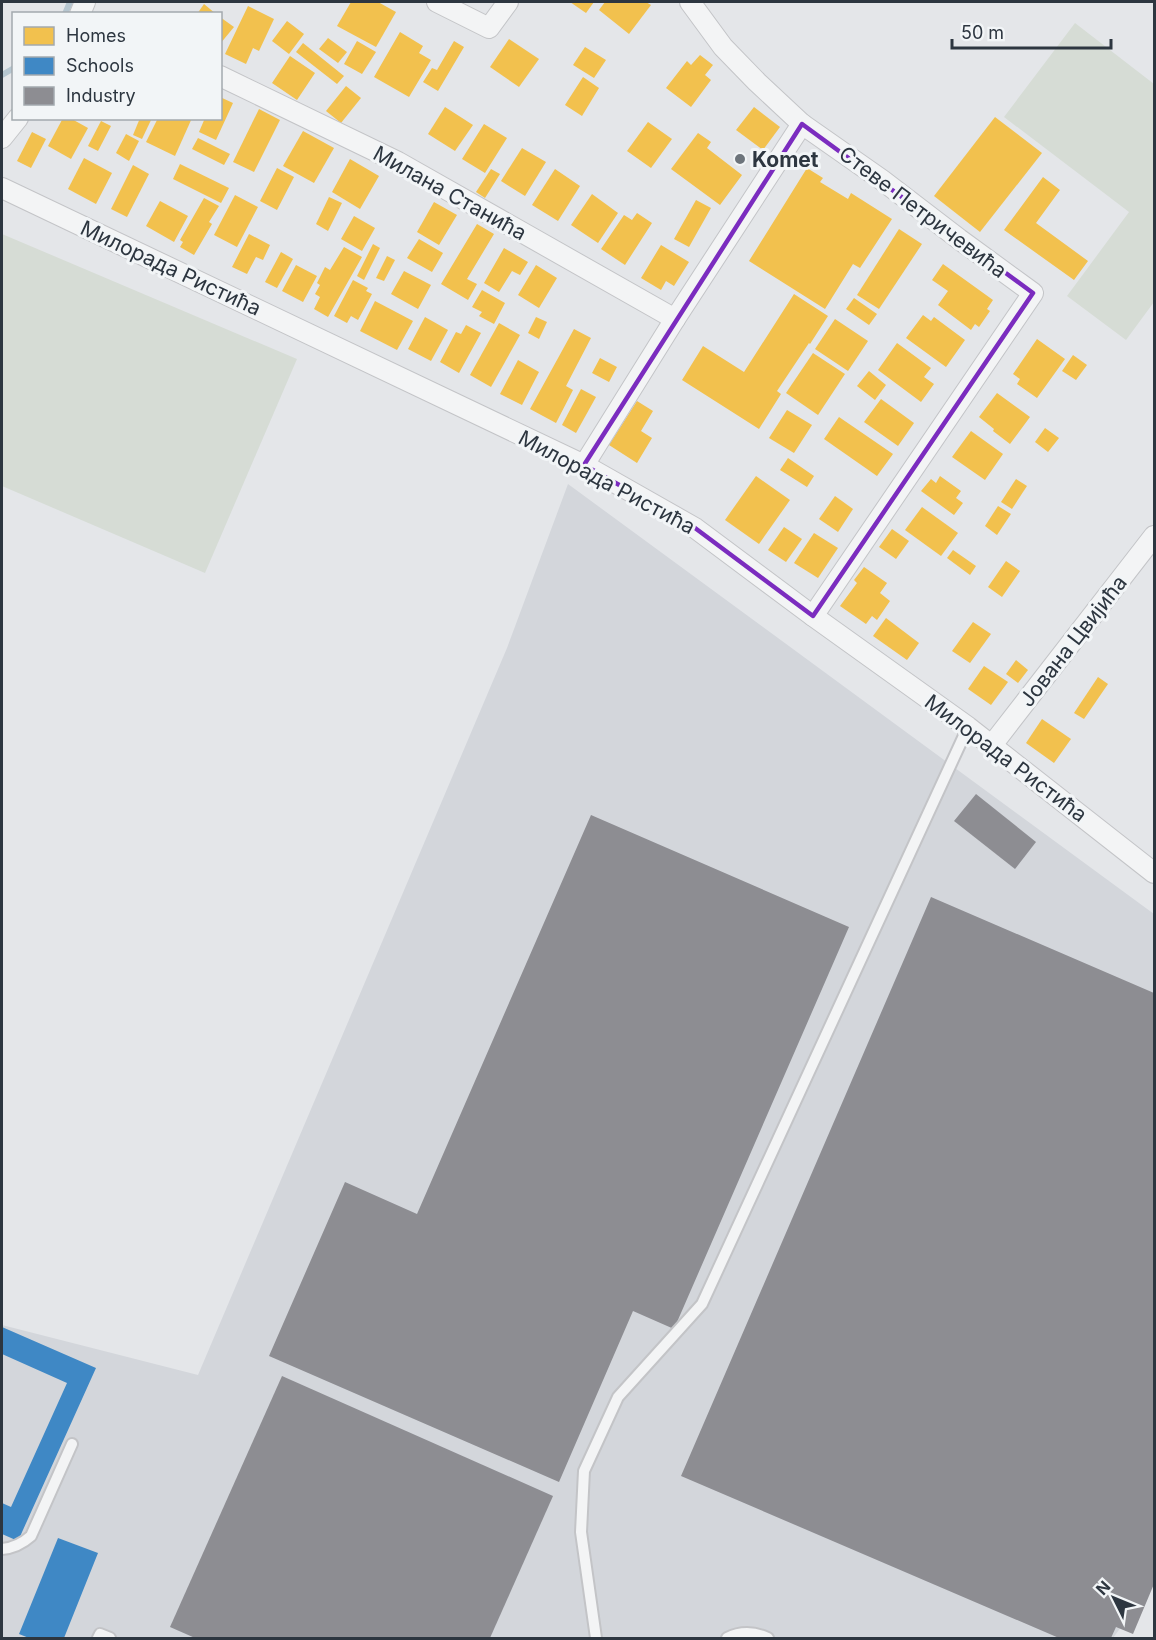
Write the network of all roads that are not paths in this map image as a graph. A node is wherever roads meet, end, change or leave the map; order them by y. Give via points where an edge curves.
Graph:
1 (437, 2) edge
2 (507, 2) edge
3 (690, 2) edge
4 (222, 77) edge
5 (16, 120) edge
6 (802, 124) junction
7 (2, 138) edge
8 (2, 188) edge
9 (675, 319) junction
10 (584, 465) junction
11 (1155, 536) edge
12 (813, 616) junction
13 (968, 727) junction
14 (992, 745) junction
15 (1155, 873) edge
16 (72, 1444) dead end
17 (2, 1549) edge
18 (98, 1638) edge
19 (110, 1638) edge
20 (596, 1638) edge
21 (727, 1638) edge
22 (768, 1638) edge

1 - 2 street via 489,28
3 - 6 street, Стеве Петричевића via 723,47
4 - 9 street, Милана Станића via 398,162
5 - 7 street
6 - 9 street
6 - 12 street, Стеве Петричевића via 1033,293
8 - 10 street, Милорада Ристића
9 - 10 street
10 - 12 street, Милорада Ристића via 695,528
11 - 14 street, Јована Цвијића
12 - 13 street, Милорада Ристића
13 - 14 street, Милорада Ристића
13 - 20 lane via 702,1304 618,1397 584,1471 581,1532
14 - 15 street, Милорада Ристића
16 - 17 lane via 31,1536 23,1543
18 - 19 lane via 100,1634
21 - 22 lane via 756,1632

